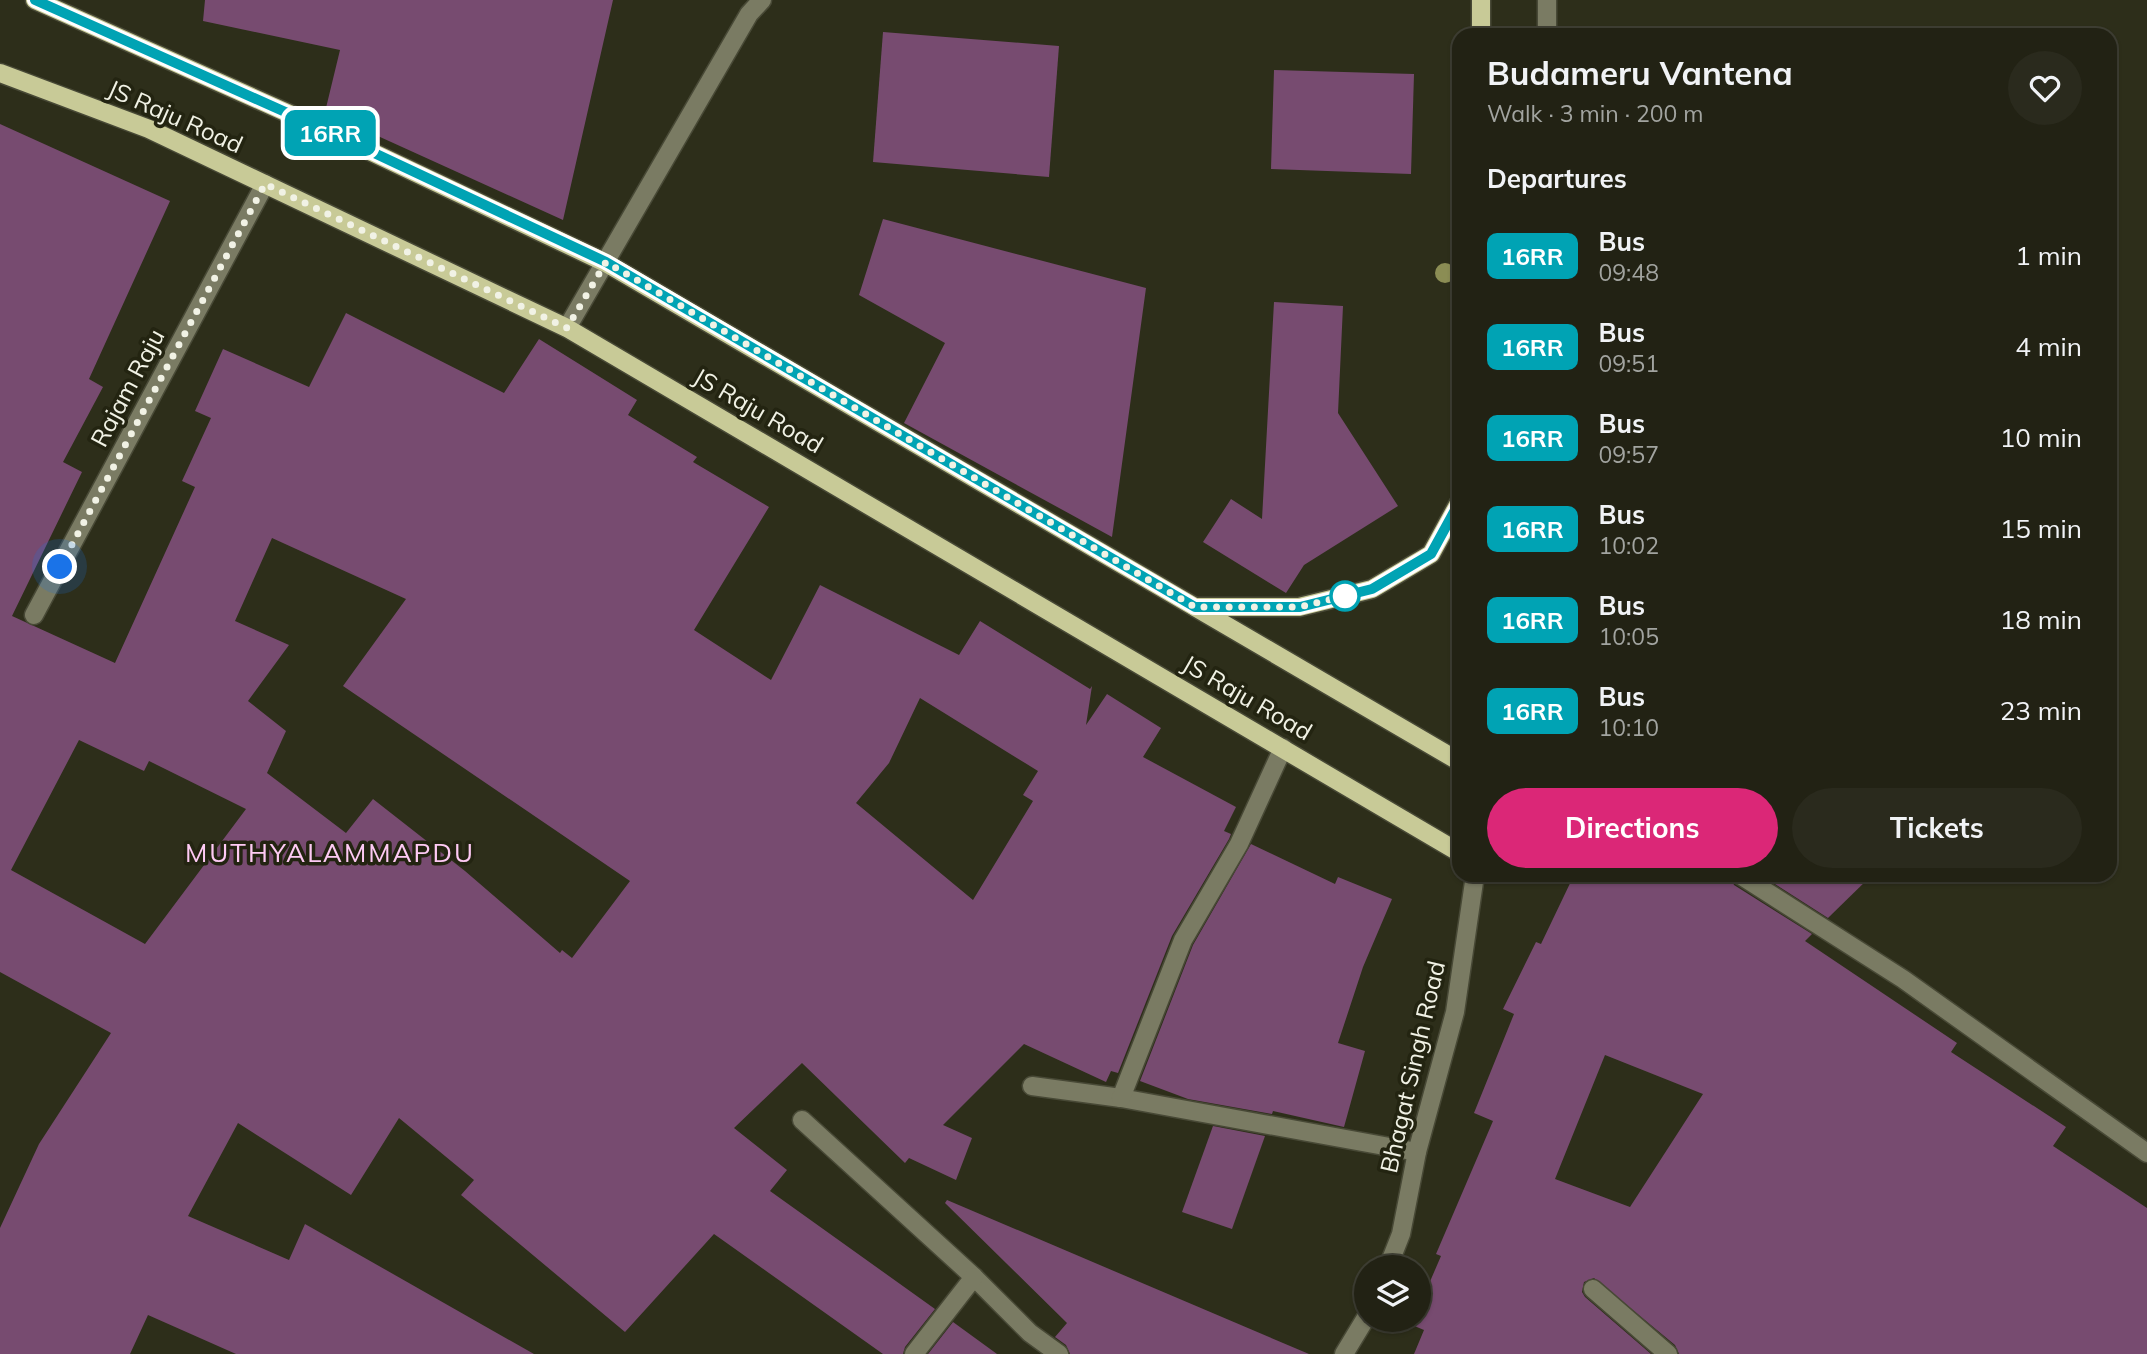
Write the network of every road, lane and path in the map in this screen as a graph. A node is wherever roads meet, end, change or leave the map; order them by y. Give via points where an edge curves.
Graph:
1 (35, 0) edge
2 (762, 0) edge
3 (1481, 0) edge
4 (1547, 0) edge
5 (1481, 28) edge
6 (1547, 28) edge
7 (0, 73) edge
8 (265, 184) junction
9 (606, 262) junction
10 (567, 328) junction
11 (1452, 516) edge
12 (1195, 607) junction
13 (34, 615) dead end
14 (1283, 748) junction
15 (1452, 757) edge
16 (1452, 848) edge
17 (1474, 882) edge
18 (1751, 882) edge
19 (1032, 1086) dead end
20 (1121, 1098) junction
21 (802, 1120) dead end
22 (1417, 1152) junction
23 (2147, 1153) edge
24 (1393, 1255) edge
25 (974, 1277) junction
26 (1593, 1289) dead end
27 (1357, 1332) edge
28 (914, 1354) edge
29 (1059, 1354) edge
30 (1344, 1354) edge
31 (1668, 1354) edge

1 - 9 main road, JS Raju Road
2 - 9 street via 749,14
3 - 5 main road
4 - 6 street
7 - 8 main road, JS Raju Road via 149,129
8 - 10 main road, JS Raju Road
8 - 13 street, Rajam Raju
9 - 10 street
9 - 12 main road, JS Raju Road
10 - 14 main road, JS Raju Road
11 - 12 main road via 1431,554 1372,589 1300,607
12 - 15 main road, JS Raju Road
14 - 16 main road, JS Raju Road
14 - 20 street via 1239,844 1183,940
17 - 22 street, Bhagat Singh Road via 1455,1012
18 - 23 street via 1903,979
19 - 20 street
20 - 22 street
21 - 25 street
22 - 24 street, Bhagat Singh Road
25 - 28 street
25 - 29 street via 1030,1333
26 - 31 street
27 - 30 street

